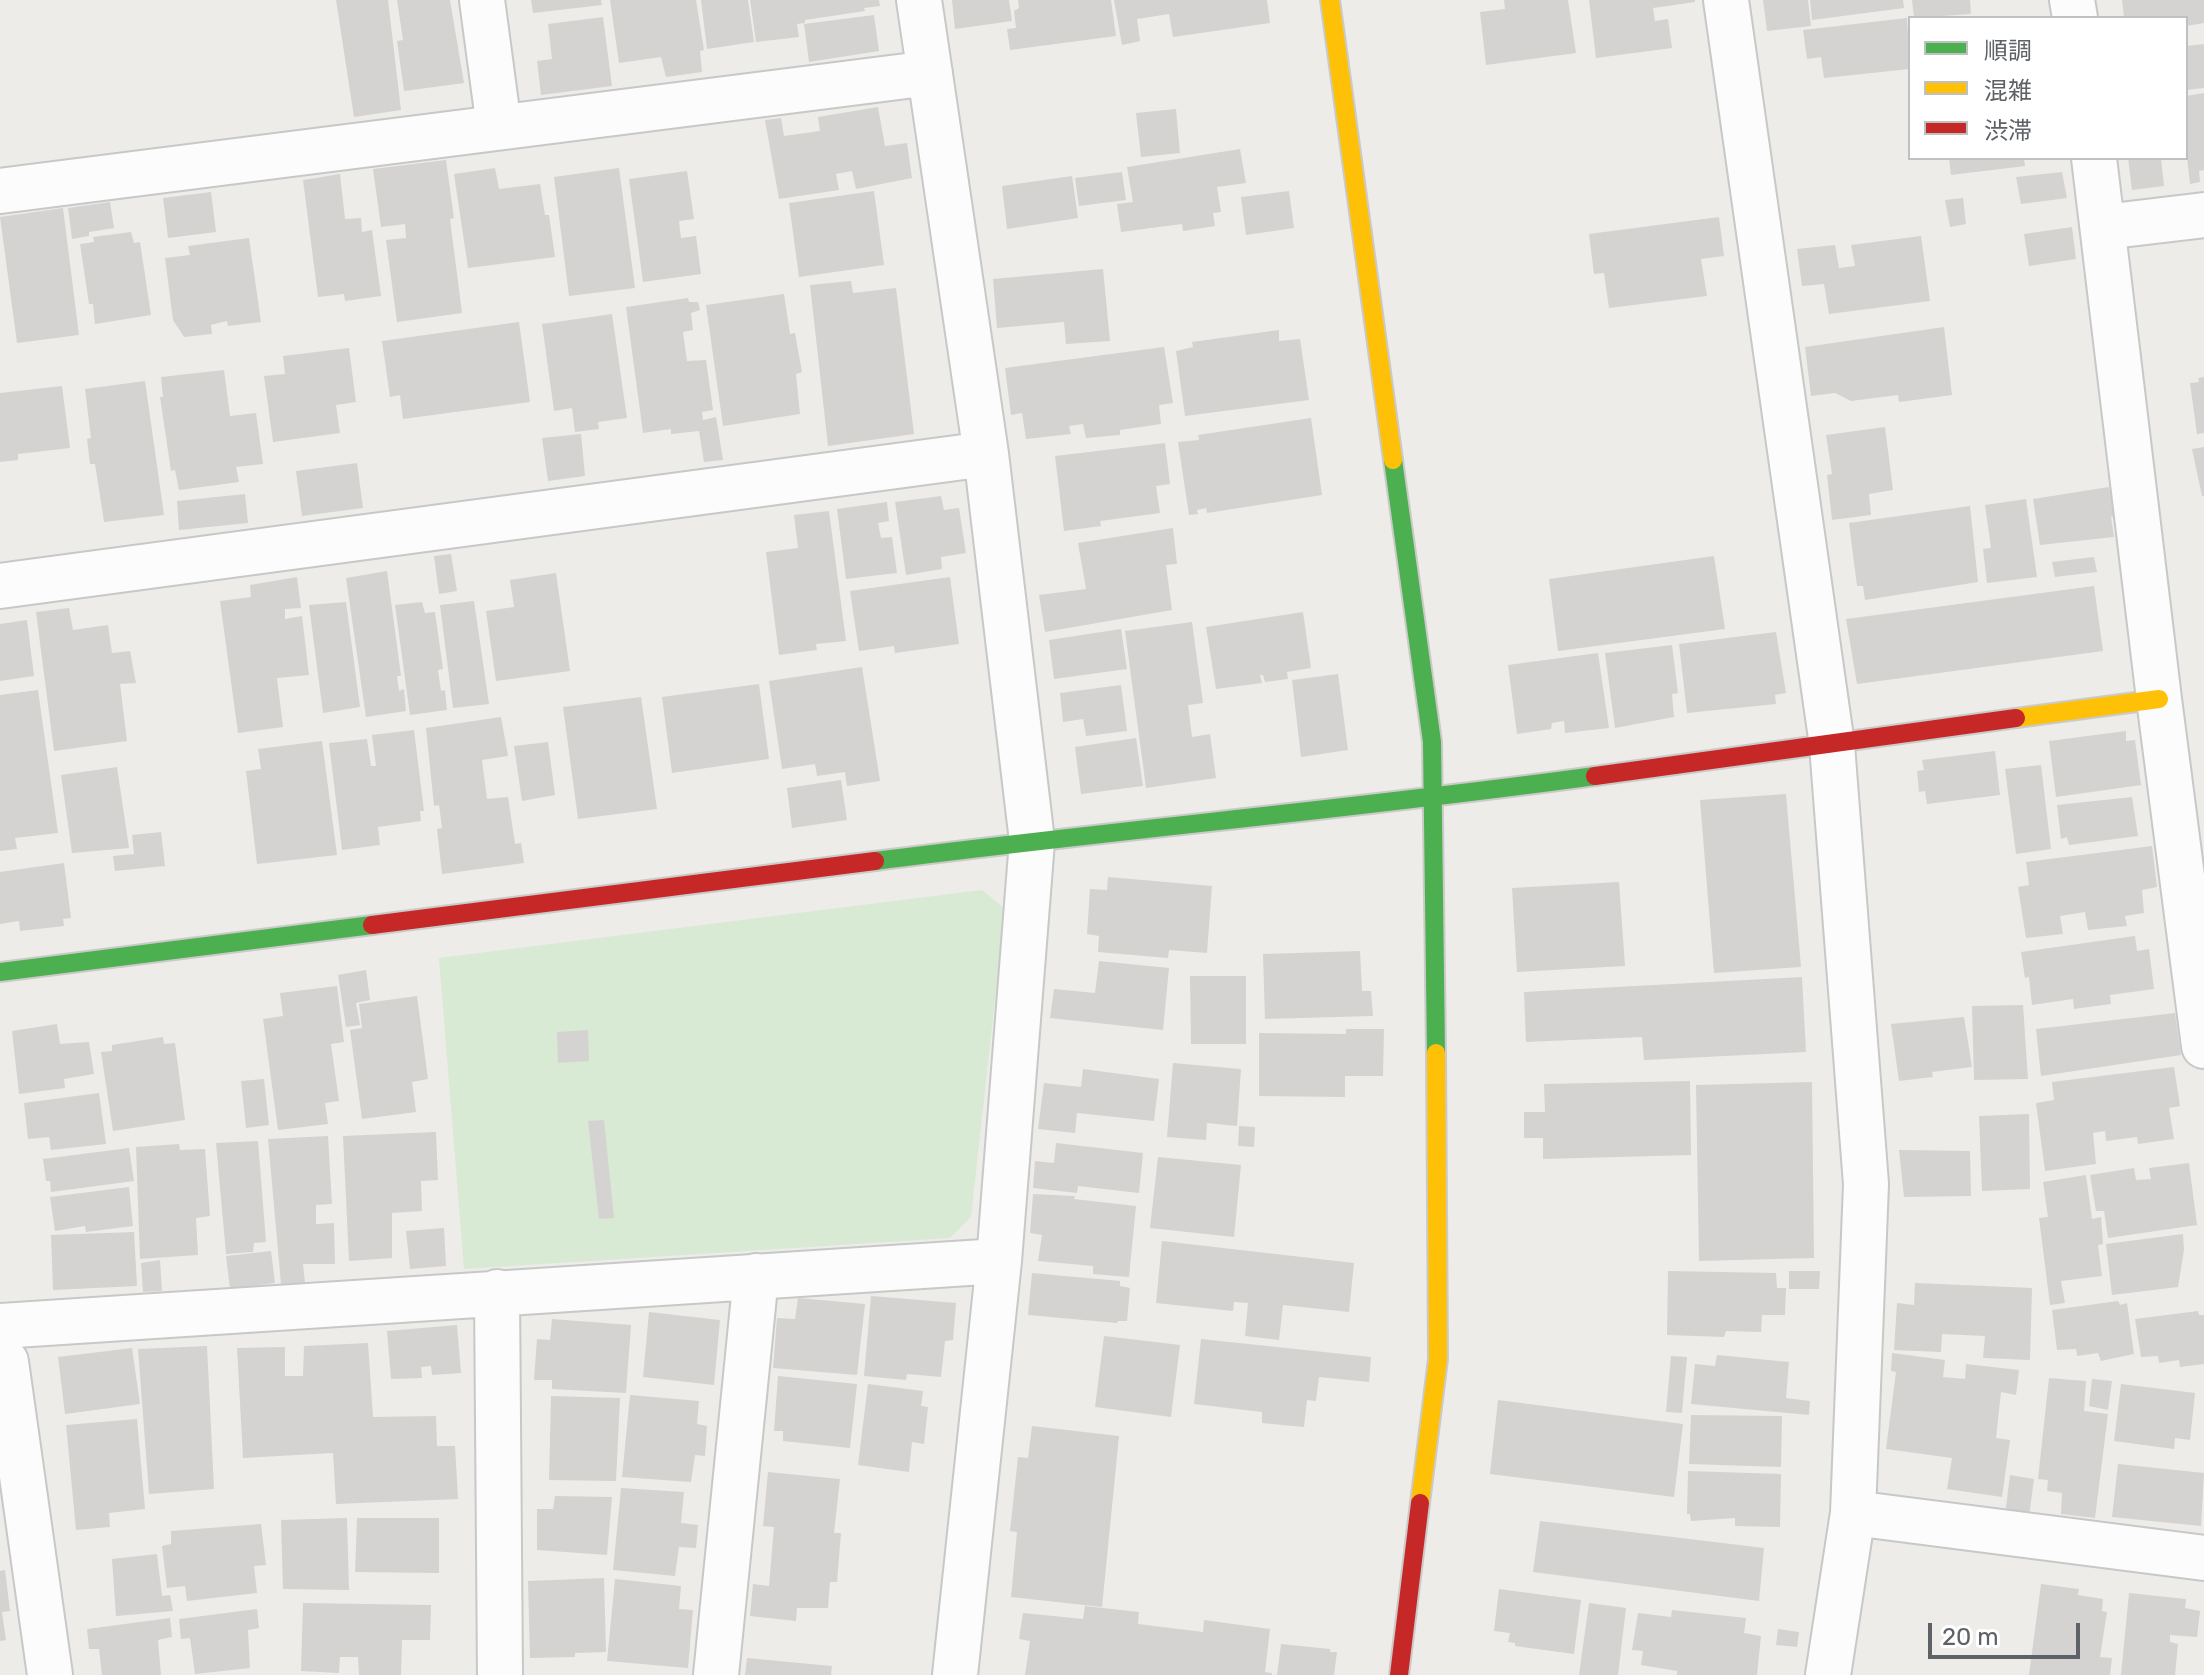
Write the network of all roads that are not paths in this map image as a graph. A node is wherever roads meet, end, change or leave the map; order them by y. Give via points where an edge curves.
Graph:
1 (482, 0) edge
2 (919, 0) edge
3 (1330, 0) edge
4 (1726, 0) edge
5 (930, 73) junction
6 (499, 127) junction
7 (2094, 160) edge
8 (0, 191) edge
9 (2204, 215) edge
10 (2104, 227) junction
11 (986, 454) junction
12 (0, 586) edge
13 (2159, 699) junction
14 (1832, 745) junction
15 (1434, 798) junction
16 (1032, 841) junction
17 (0, 972) edge
18 (2204, 1046) edge
19 (999, 1261) junction
20 (756, 1276) junction
21 (497, 1292) junction
22 (0, 1326) edge
23 (0, 1357) edge
24 (1853, 1513) junction
25 (2204, 1558) edge
26 (50, 1675) edge
27 (500, 1675) edge
28 (716, 1675) edge
29 (955, 1675) edge
30 (1399, 1675) edge
31 (1828, 1675) edge

1 - 6 street
2 - 5 street
3 - 15 street via 1432,742
4 - 14 street
5 - 6 street
5 - 11 street
6 - 8 street
7 - 10 street
9 - 10 street
10 - 13 street
11 - 12 street
11 - 16 street
13 - 14 street
13 - 18 street
14 - 15 street
14 - 24 street via 1866,1184
15 - 16 street
15 - 30 street via 1438,1359
16 - 17 street
16 - 19 street
19 - 20 street
19 - 29 street
20 - 21 street
20 - 28 street
21 - 22 street
21 - 27 street
23 - 26 street via 6,1362
24 - 25 street
24 - 31 street

